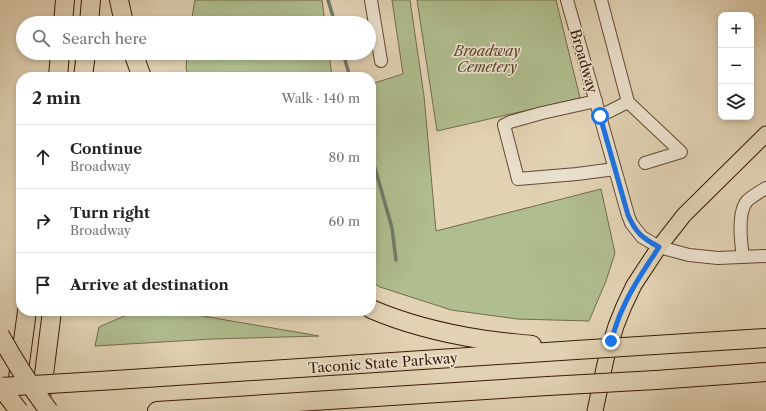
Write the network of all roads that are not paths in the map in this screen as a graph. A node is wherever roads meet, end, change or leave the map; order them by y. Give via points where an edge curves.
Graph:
1 (65, 0) edge
2 (91, 0) edge
3 (119, 0) edge
4 (371, 0) edge
5 (567, 0) edge
6 (600, 0) edge
7 (64, 16) edge
8 (90, 16) edge
9 (122, 16) edge
10 (374, 16) edge
11 (376, 30) edge
12 (59, 60) edge
13 (85, 60) edge
14 (136, 60) edge
15 (381, 61) dead end
16 (58, 72) edge
17 (84, 72) edge
18 (140, 72) edge
19 (596, 101) junction
20 (628, 102) junction
21 (600, 116) junction
22 (766, 134) edge
23 (645, 163) dead end
24 (615, 169) junction
25 (766, 188) edge
26 (659, 247) junction
27 (766, 256) edge
28 (743, 257) junction
29 (376, 311) edge
30 (26, 316) edge
31 (51, 316) edge
32 (0, 335) edge
33 (766, 338) edge
34 (576, 350) junction
35 (766, 372) edge
36 (0, 386) edge
37 (14, 411) edge
38 (19, 411) edge
39 (39, 411) edge
40 (49, 411) edge
41 (157, 411) edge
42 (595, 411) edge

1 - 7 highway
2 - 8 highway
3 - 9 highway
4 - 10 street
5 - 19 street, Broadway
6 - 20 street
11 - 15 street
12 - 16 highway
13 - 17 highway
14 - 18 highway
19 - 21 street, Broadway
19 - 24 street via 542,113 504,125 518,179
20 - 21 street
20 - 23 street via 682,152
21 - 24 street, Broadway
22 - 26 main road via 684,215
24 - 26 street, Broadway via 631,223 642,237
25 - 28 street via 748,201 742,211 740,233
26 - 28 street, Broadway via 689,255
26 - 42 main road via 634,285 616,326
27 - 28 street, Broadway
29 - 34 highway via 411,324 456,335
30 - 37 highway
31 - 39 highway
32 - 40 highway, bridge via 21,372
33 - 34 highway, Taconic State Parkway, bridge
34 - 36 highway, Taconic State Parkway, bridge
35 - 41 highway, bridge
36 - 38 highway, bridge

